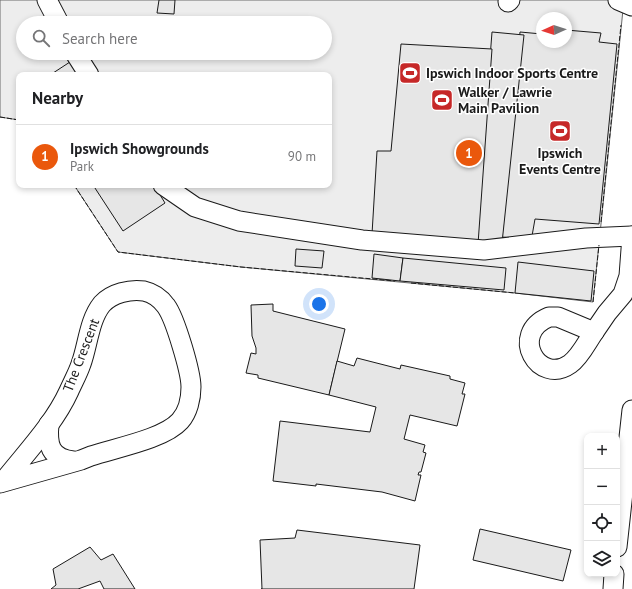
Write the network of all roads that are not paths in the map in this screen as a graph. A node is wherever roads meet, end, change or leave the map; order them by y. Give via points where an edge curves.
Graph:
1 (47, 0) edge
2 (618, 0) edge
3 (632, 6) edge
4 (55, 16) edge
5 (79, 60) edge
6 (87, 72) edge
7 (167, 188) edge
8 (632, 236) edge
9 (628, 301) edge
10 (594, 332) dead end
11 (632, 410) edge
12 (49, 424) junction
13 (73, 461) junction
14 (2, 482) edge
15 (618, 541) edge
16 (614, 577) edge
17 (613, 589) edge

1 - 4 street
2 - 3 street
5 - 6 street
7 - 8 street via 194,207 239,221 362,240 484,250 586,238
8 - 9 street
9 - 10 street via 607,313
11 - 15 street
12 - 13 street via 49,440 53,452 64,460
12 - 13 street, The Crescent via 68,394 81,365 95,316 103,304 113,295 130,291 145,291 158,297 172,316 190,377 188,408 181,420 156,436
12 - 14 street, The Crescent
13 - 14 street, The Crescent
16 - 17 street

